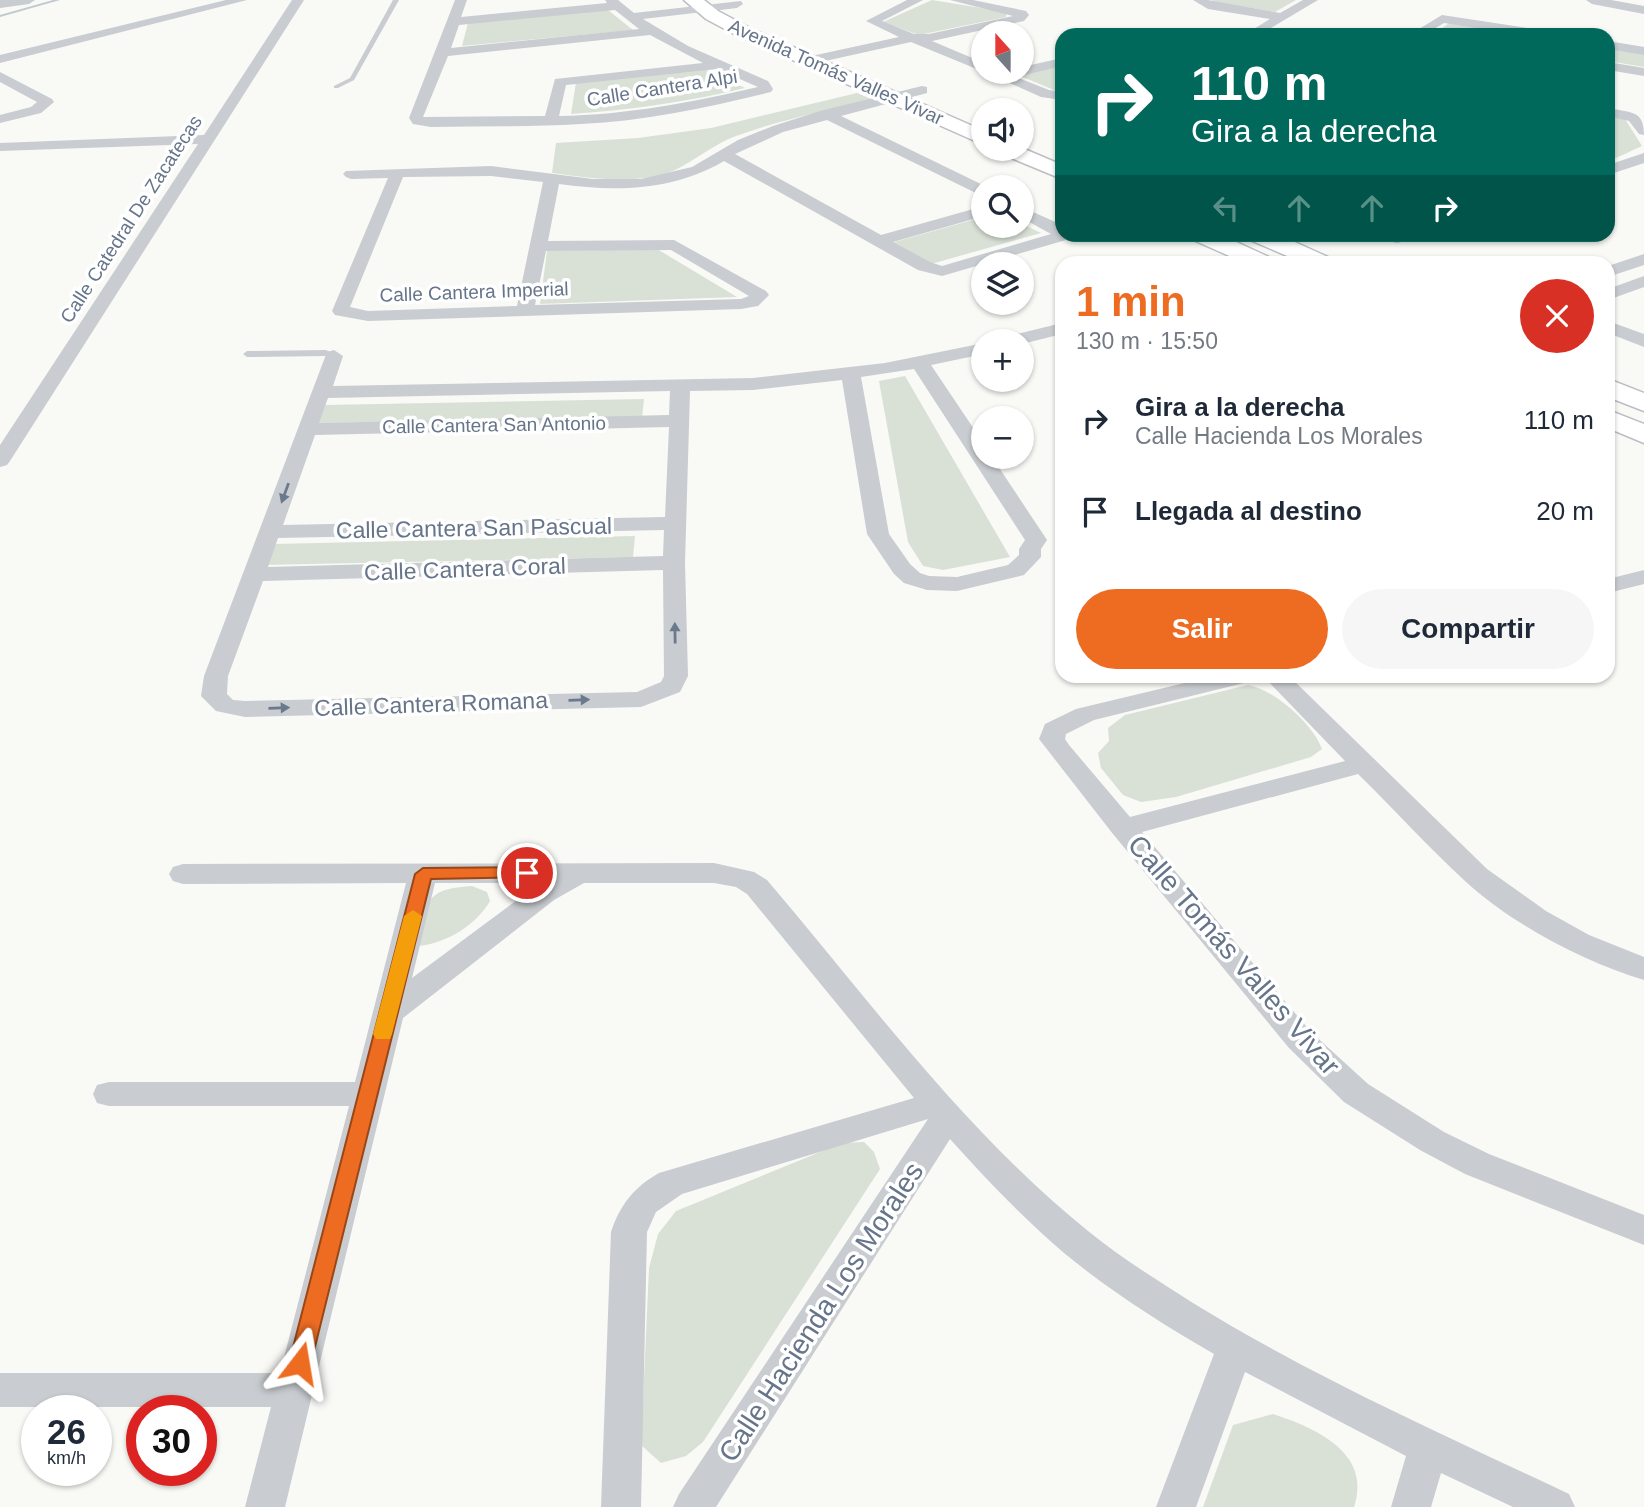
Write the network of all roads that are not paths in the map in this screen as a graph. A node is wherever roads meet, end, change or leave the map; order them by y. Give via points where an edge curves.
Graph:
1 (29, 0) edge
2 (241, 0) edge
3 (298, 0) edge
4 (396, 0) edge
5 (461, 0) edge
6 (917, 0) edge
7 (956, 0) edge
8 (1199, 0) edge
9 (1312, 0) edge
10 (1592, 0) edge
11 (1, 4) edge
12 (704, 4) edge
13 (621, 9) edge
14 (1644, 10) edge
15 (1283, 17) junction
16 (453, 22) junction
17 (1263, 28) edge
18 (1428, 28) edge
19 (1500, 28) edge
20 (652, 31) junction
21 (921, 40) junction
22 (1615, 46) edge
23 (1644, 51) edge
24 (443, 53) junction
25 (843, 58) junction
26 (0, 59) edge
27 (971, 62) edge
28 (1055, 63) edge
29 (813, 64) junction
30 (720, 65) junction
31 (1034, 67) edge
32 (1615, 67) edge
33 (1644, 72) edge
34 (0, 76) edge
35 (1022, 84) edge
36 (336, 87) dead end
37 (930, 93) dead end
38 (887, 95) junction
39 (1055, 95) edge
40 (1615, 114) edge
41 (831, 117) junction
42 (0, 119) edge
43 (551, 121) junction
44 (1644, 131) edge
45 (971, 133) edge
46 (207, 139) junction
47 (0, 147) edge
48 (723, 154) junction
49 (1644, 158) edge
50 (1034, 161) edge
51 (1615, 163) edge
52 (1625, 165) junction
53 (1615, 168) edge
54 (1055, 170) edge
55 (398, 172) junction
56 (351, 174) dead end
57 (552, 178) junction
58 (971, 186) edge
59 (971, 215) edge
60 (1034, 218) edge
61 (1055, 228) edge
62 (1055, 237) edge
63 (879, 241) junction
64 (1217, 242) edge
65 (1274, 242) edge
66 (537, 246) junction
67 (1248, 256) edge
68 (1306, 256) edge
69 (1644, 259) edge
70 (1615, 269) edge
71 (1644, 281) edge
72 (1615, 292) edge
73 (524, 311) junction
74 (1615, 329) edge
75 (1055, 330) edge
76 (1034, 335) edge
77 (1644, 341) edge
78 (971, 351) edge
79 (247, 354) dead end
80 (334, 356) joint
81 (920, 363) junction
82 (851, 374) junction
83 (680, 387) junction
84 (1615, 390) edge
85 (322, 392) junction
86 (1644, 403) edge
87 (679, 421) junction
88 (1615, 421) edge
89 (309, 429) junction
90 (1644, 434) edge
91 (0, 461) edge
92 (677, 523) junction
93 (271, 532) junction
94 (674, 563) junction
95 (256, 574) junction
96 (1644, 577) edge
97 (1615, 584) edge
98 (1214, 683) edge
99 (1282, 683) edge
100 (1364, 764) junction
101 (1124, 828) junction
102 (578, 873) junction
103 (183, 874) dead end
104 (423, 874) junction
105 (1644, 969) edge
106 (389, 1012) junction
107 (109, 1094) dead end
108 (367, 1094) junction
109 (942, 1110) junction
110 (1644, 1230) edge
111 (1235, 1348) junction
112 (0, 1390) edge
113 (293, 1390) junction
114 (1429, 1446) junction
115 (265, 1507) edge
116 (621, 1507) edge
117 (693, 1507) edge
118 (1176, 1507) edge
119 (1411, 1507) edge
120 (1555, 1507) edge

1 - 11 street
2 - 26 street
3 - 46 street, Calle Catedral De Zacatecas
4 - 36 lane via 352,79
5 - 16 street, Calle Cantera Alpi
6 - 21 street via 873,20
7 - 21 street via 1023,16
8 - 15 street
9 - 15 street
10 - 14 street
12 - 13 street
12 - 25 main road, Avenida Tomás Valles Vivar via 769,24
12 - 29 main road, Avenida Tomás Valles Vivar via 726,23
13 - 16 street
13 - 20 street, Calle Cantera Alpi
15 - 17 street
16 - 24 street, Calle Cantera Alpi
18 - 19 street via 1441,19
20 - 24 street
20 - 30 street, Calle Cantera Alpi
21 - 25 street
21 - 27 street
22 - 23 street
24 - 43 street, Calle Cantera Alpi via 418,121
25 - 29 street
25 - 38 main road, Avenida Tomás Valles Vivar
28 - 31 street
29 - 38 main road, Avenida Tomás Valles Vivar
30 - 43 street, Calle Cantera Alpi via 560,82
30 - 43 street, Calle Cantera Alpi via 766,89 660,112
32 - 33 street
34 - 42 street via 47,102 36,110
35 - 39 street
37 - 38 main road, Avenida Tomás Valles Vivar
38 - 41 street
38 - 45 main road, Avenida Tomás Valles Vivar
40 - 44 street via 1634,118
41 - 48 street via 759,136
41 - 58 street
46 - 47 street
46 - 91 street, Calle Catedral De Zacatecas
48 - 57 street via 682,175 641,184 603,185
48 - 63 street
49 - 52 street
50 - 54 main road
51 - 52 street
52 - 53 street
55 - 56 street
55 - 57 street via 491,172
55 - 73 street, Calle Cantera Imperial via 341,311 368,316
57 - 66 street
59 - 63 street
60 - 61 street
62 - 63 street via 942,271
64 - 67 main road
65 - 68 main road
66 - 73 street
66 - 73 street, Calle Cantera Imperial via 674,245 760,295 741,304
69 - 70 street
71 - 72 street
74 - 77 street
75 - 76 street
78 - 81 street
79 - 80 lane
80 - 85 street, Calle Cantera Romana
81 - 82 street
81 - 82 street via 1036,540 1030,557 1016,570 940,584 912,578 902,569 878,534
82 - 83 street
83 - 85 street
83 - 87 street, Calle Cantera Romana
84 - 86 main road
85 - 89 street, Calle Cantera Romana
87 - 89 street, Calle Cantera San Antonio
87 - 92 street, Calle Cantera Romana
88 - 90 main road
89 -> 93 street, Calle Cantera Romana
92 - 93 street, Calle Cantera San Pascual
92 - 94 street, Calle Cantera Romana
93 - 95 street, Calle Cantera Romana
94 - 95 street, Calle Cantera Coral
95 -> 94 street, Calle Cantera Romana via 214,685 215,696 225,706 651,696 671,687 676,676
96 - 97 street
98 - 101 street, Calle Tomás Valles Vivar via 1085,714 1054,730 1052,739 1059,751
99 - 100 street
100 - 101 street, Calle Tomás Valles Vivar
100 - 105 street via 1450,850 1506,898 1578,942
101 - 110 street, Calle Tomás Valles Vivar via 1300,1040 1356,1093 1477,1164
102 - 104 street
102 - 106 street via 544,893
102 - 109 street via 714,873 744,879 757,887
103 - 104 street
104 - 106 street
106 - 108 street
107 - 108 street
108 - 113 street
109 - 111 street via 1063,1231 1123,1277
109 - 116 street via 671,1183 641,1203 629,1232
109 - 117 street, Calle Hacienda Los Morales
111 - 114 street
111 - 118 street
112 - 113 street
113 - 115 street
114 - 119 street
114 - 120 street

